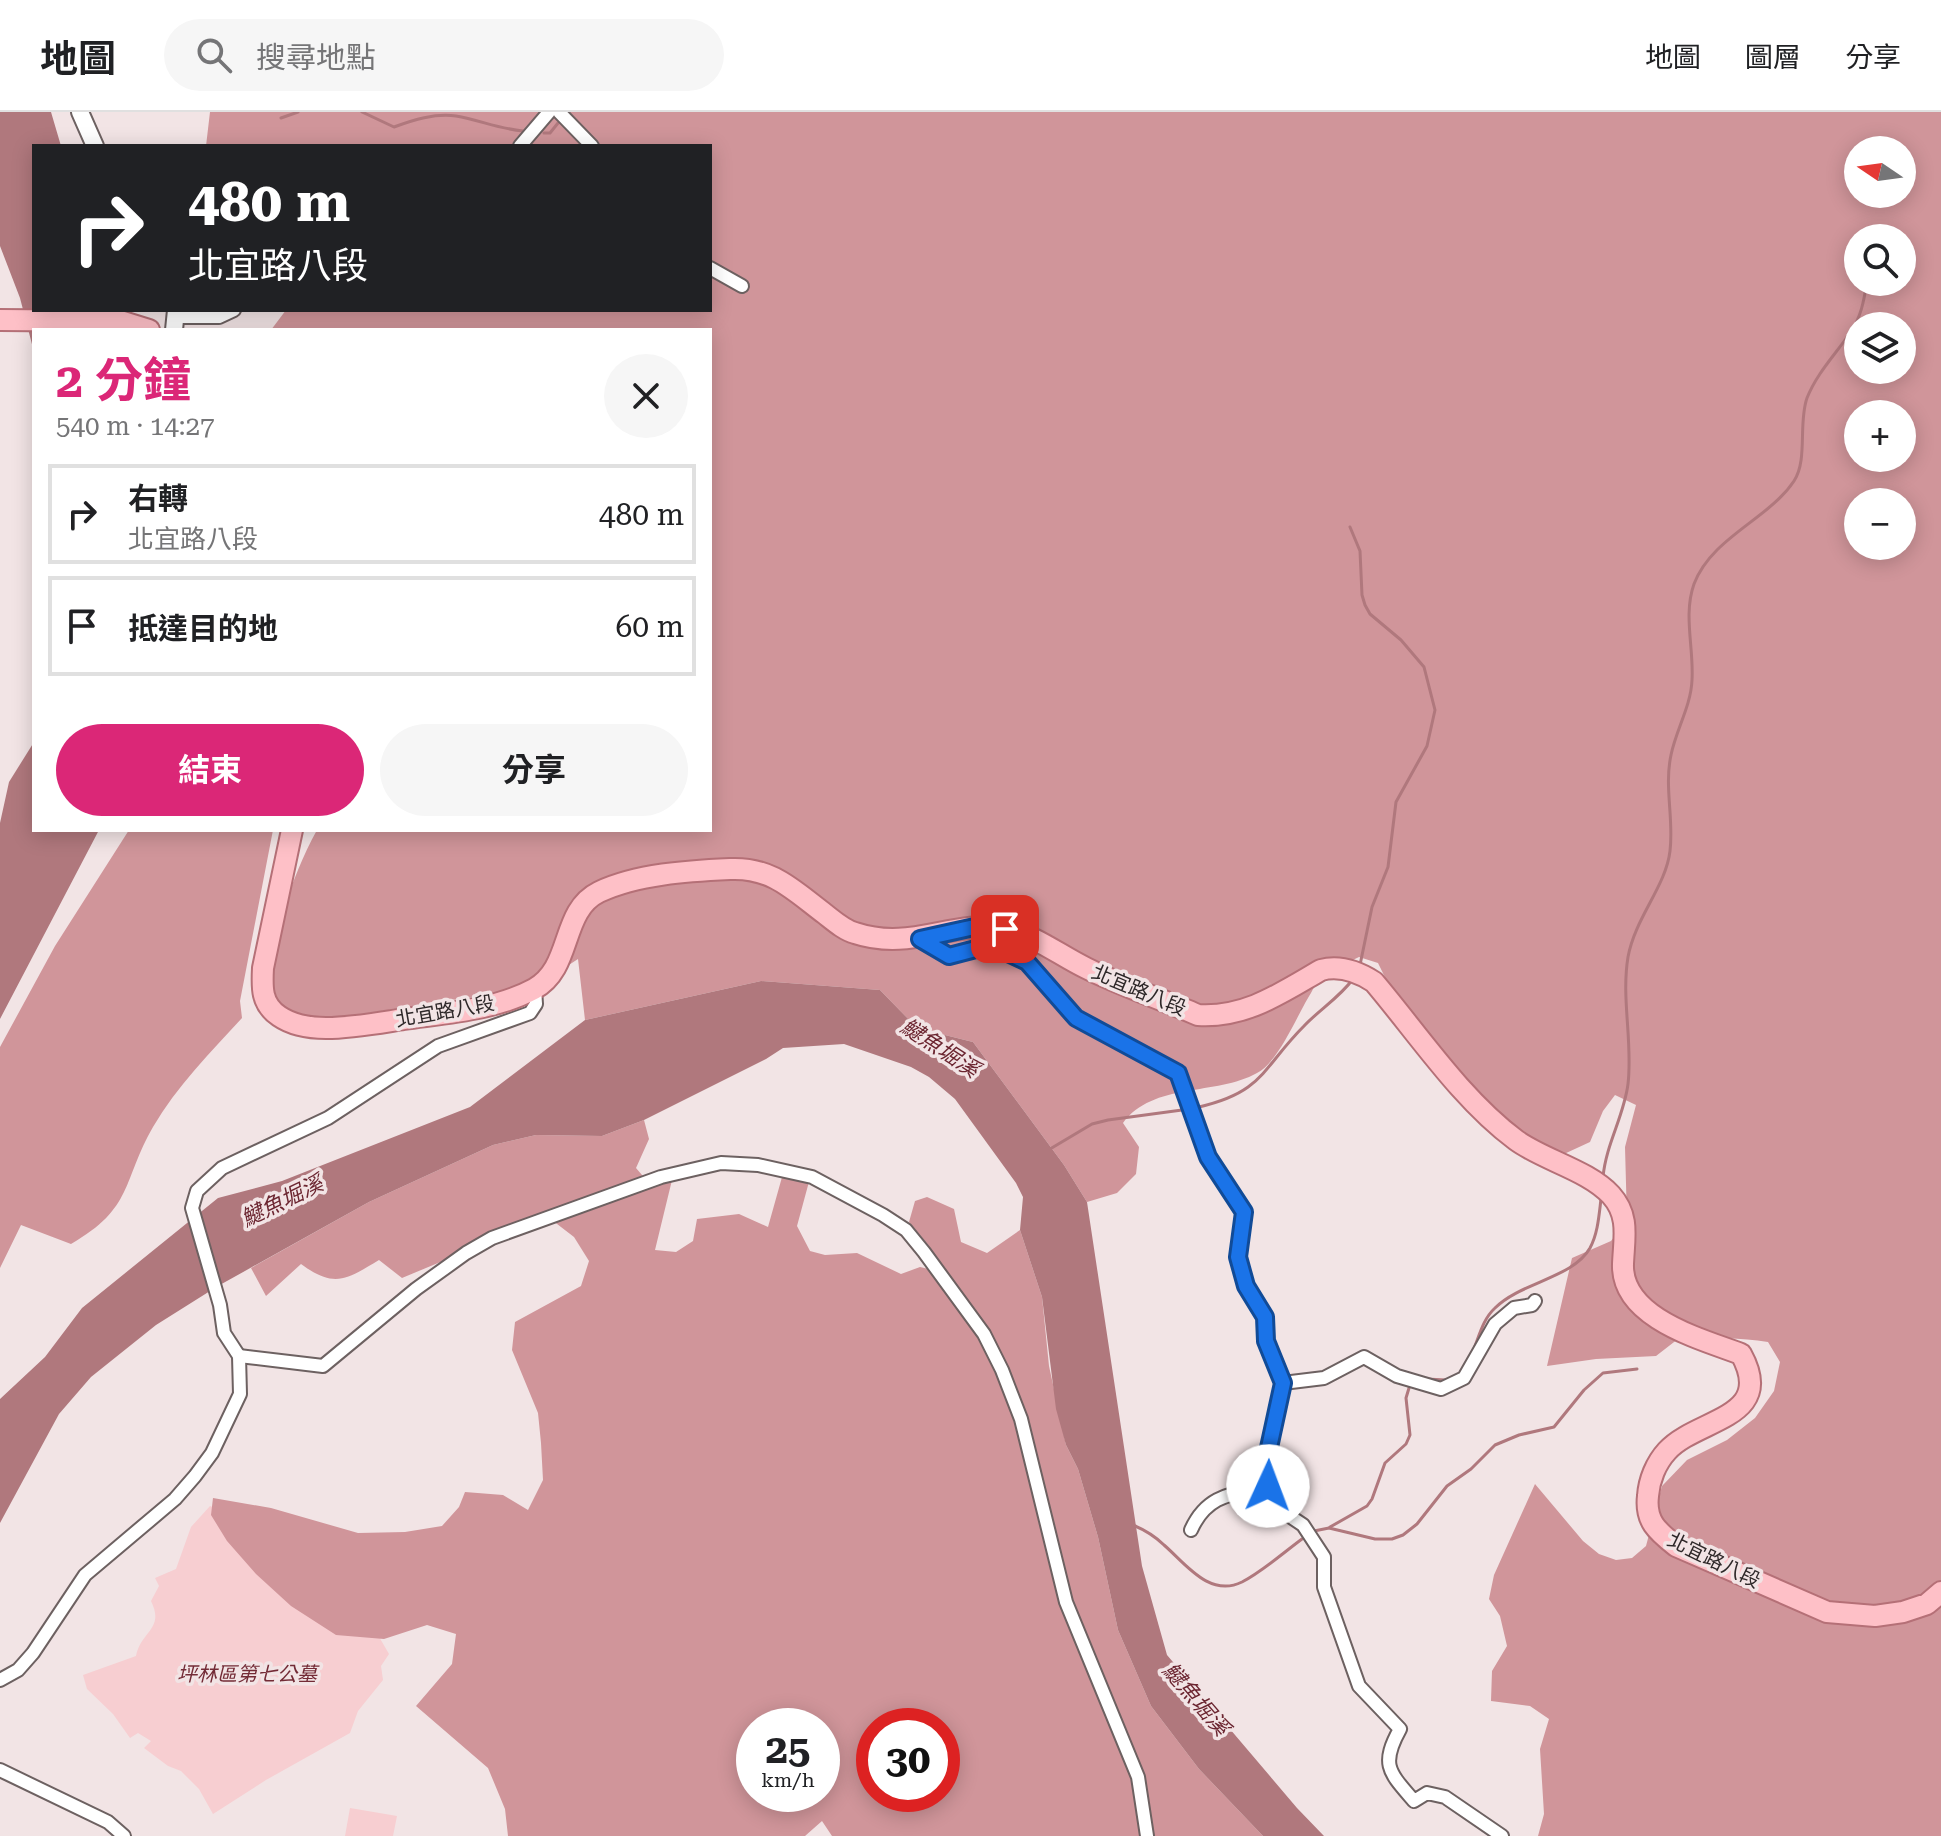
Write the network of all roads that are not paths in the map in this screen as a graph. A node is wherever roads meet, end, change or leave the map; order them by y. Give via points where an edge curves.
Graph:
1 (80, 112) edge
2 (549, 112) edge
3 (559, 112) edge
4 (94, 144) edge
5 (522, 144) edge
6 (590, 144) edge
7 (712, 269) edge
8 (742, 286) dead end
9 (230, 312) edge
10 (175, 319) edge
11 (0, 320) edge
12 (144, 328) edge
13 (292, 832) edge
14 (920, 939) junction
15 (535, 989) junction
16 (1535, 1301) dead end
17 (239, 1356) junction
18 (1283, 1383) junction
19 (1268, 1486) junction
20 (1191, 1530) dead end
21 (1941, 1592) edge
22 (0, 1680) edge
23 (0, 1770) edge
24 (124, 1836) edge
25 (1147, 1836) edge
26 (1502, 1836) edge

1 - 4 street
2 - 5 street
3 - 6 street
7 - 8 street
9 - 10 street
11 - 12 main road via 120,321
13 - 15 main road, 北宜路八段 via 263,968 264,998 278,1015 304,1025 352,1027 465,1010
14 - 15 main road, 北宜路八段 via 878,940 851,932 779,878 760,870 673,875 620,884 585,900 558,965
14 - 18 street via 949,956 991,945 1027,962 1076,1018 1178,1073 1208,1157 1244,1212 1238,1257 1246,1286 1265,1317 1266,1341
14 - 21 main road, 北宜路八段 via 979,926 1005,929 1198,1015 1252,1008 1332,967 1362,974 1495,1122 1518,1142 1610,1194 1626,1220 1623,1268 1638,1303 1670,1327 1741,1354 1748,1367 1746,1398 1738,1409 1681,1439 1656,1467 1646,1511 1657,1531 1676,1546 1827,1612 1903,1612 1927,1604
15 - 17 street via 536,1004 530,1013 438,1046 328,1118 222,1168 197,1191 192,1208 224,1333
16 - 18 street via 1514,1308 1495,1324 1464,1378 1441,1389 1397,1376 1364,1357 1324,1378
17 - 22 street via 240,1394 212,1453 175,1499 85,1575 33,1653
17 - 25 street via 323,1366 416,1289 492,1238 661,1177 721,1163 812,1177 906,1230 984,1334 1021,1419 1066,1602 1138,1777
18 - 19 street via 1265,1466
19 - 20 street via 1219,1497 1198,1514
19 - 26 street via 1324,1557 1324,1587 1359,1686 1400,1729 1388,1750 1397,1780 1414,1801 1427,1793 1445,1797
23 - 24 street via 108,1822

